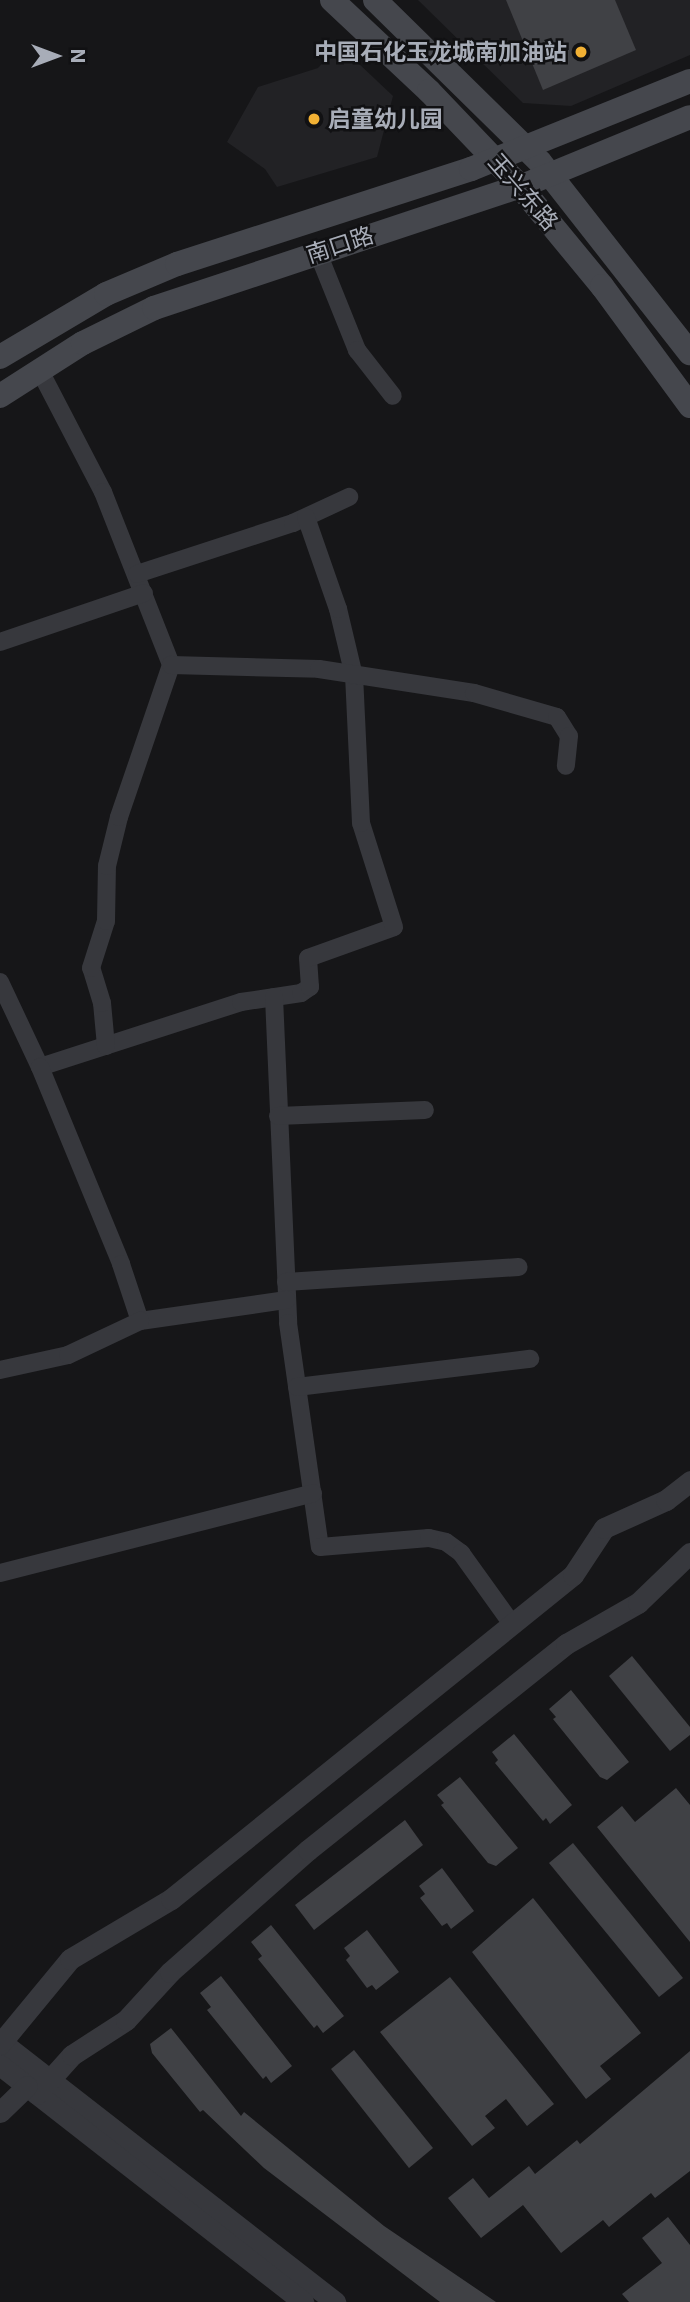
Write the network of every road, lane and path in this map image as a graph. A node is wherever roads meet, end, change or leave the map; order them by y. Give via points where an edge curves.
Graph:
1 (332, 0) edge
2 (375, 0) edge
3 (690, 82) edge
4 (690, 117) edge
5 (528, 149) junction
6 (496, 160) junction
7 (551, 176) junction
8 (520, 187) junction
9 (318, 253) junction
10 (690, 353) edge
11 (0, 356) edge
12 (39, 369) junction
13 (0, 396) edge
14 (393, 396) dead end
15 (690, 406) edge
16 (349, 497) dead end
17 (306, 517) junction
18 (137, 574) junction
19 (144, 593) junction
20 (0, 642) edge
21 (171, 665) junction
22 (354, 676) junction
23 (566, 766) dead end
24 (3, 993) edge
25 (274, 997) junction
26 (106, 1046) junction
27 (40, 1067) junction
28 (425, 1110) dead end
29 (278, 1116) junction
30 (519, 1267) dead end
31 (286, 1291) junction
32 (139, 1321) junction
33 (530, 1359) dead end
34 (0, 1370) edge
35 (297, 1387) junction
36 (690, 1481) edge
37 (313, 1493) junction
38 (690, 1553) edge
39 (0, 1573) edge
40 (512, 1624) junction
41 (1, 2043) edge
42 (0, 2065) edge
43 (38, 2087) junction
44 (0, 2112) edge
45 (303, 2302) edge
46 (335, 2302) edge

1 - 6 main road, 玉兴东路
2 - 5 main road, 玉兴东路
3 - 5 main road, 南口路
4 - 7 main road, 南口路
5 - 6 main road, 南口路
5 - 7 main road, 玉兴东路
6 - 8 main road, 玉兴东路
6 - 11 main road, 南口路 via 177,264 106,294
7 - 8 main road, 南口路
7 - 10 main road, 玉兴东路
8 - 9 main road, 南口路
8 - 15 main road, 玉兴东路 via 602,286
9 - 12 main road, 南口路 via 154,308
9 - 14 street via 357,350
12 - 13 main road, 南口路
12 - 18 street via 97,480
16 - 17 street
17 - 18 street
17 - 22 street via 338,609
18 - 19 street
19 - 20 street
19 - 21 street
21 - 22 street via 319,669
21 - 26 street via 107,866 106,921 91,968 102,1003
22 - 23 street via 474,693 557,717 569,736
22 - 25 street via 361,823 394,927 309,958 310,987
24 - 27 street
25 - 26 street via 241,1002
25 - 29 street
26 - 27 street
27 - 32 street via 121,1264
28 - 29 street
29 - 31 street
30 - 31 street
31 - 32 street
31 - 35 street
32 - 34 street via 68,1355
33 - 35 street
35 - 37 street
36 - 40 street via 666,1500 604,1528 573,1575
37 - 39 street
37 - 40 street via 320,1547 429,1538 446,1542 461,1553
38 - 43 street via 638,1603 566,1644 308,1850 170,1972 134,2013 72,2055
40 - 41 street via 171,1899 70,1959
41 - 43 street
42 - 43 street
43 - 44 street
43 - 45 street
43 - 46 street

